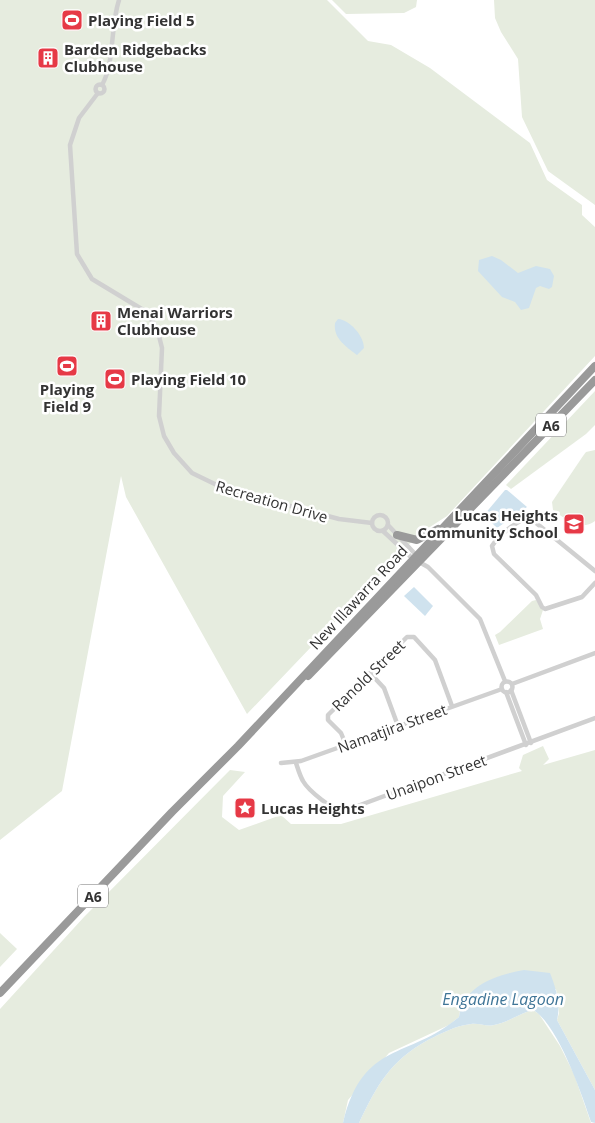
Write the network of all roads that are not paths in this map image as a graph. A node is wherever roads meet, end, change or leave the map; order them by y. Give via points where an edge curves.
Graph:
1 (119, 0) edge
2 (595, 366) edge
3 (595, 380) edge
4 (372, 523) junction
5 (446, 524) junction
6 (388, 525) junction
7 (383, 531) junction
8 (396, 535) junction
9 (416, 558) junction
10 (595, 571) edge
11 (595, 583) edge
12 (595, 653) edge
13 (370, 673) junction
14 (505, 682) junction
15 (512, 687) junction
16 (504, 690) junction
17 (452, 706) junction
18 (595, 718) edge
19 (398, 726) junction
20 (529, 744) junction
21 (346, 745) junction
22 (296, 762) junction
23 (281, 763) dead end
24 (0, 993) edge

1 - 4 street, Recreation Drive via 108,69 102,85 96,87 98,93 79,118 70,145 77,254 92,279 145,311 157,328 162,348 158,390 164,436 192,473 224,488 339,520
2 - 5 highway, New Illawarra Road / A6
3 - 9 highway, New Illawarra Road / A6
4 - 6 street via 373,518 380,515 386,518
4 - 7 street via 374,529
5 - 8 highway via 417,540
5 - 9 highway, New Illawarra Road / A6
6 - 7 street
6 - 8 street
7 - 9 street
8 - 9 street
9 - 14 street via 480,619
9 - 24 highway, New Illawarra Road / A6 via 332,654 286,695
10 - 11 street via 530,518 498,538 491,549 546,609 582,597
12 - 15 street
13 - 17 street, Ranold Street via 405,638 412,636 435,660
13 - 19 street via 384,688
13 - 21 street, Ranold Street via 329,712 327,718 341,733
14 - 15 street
14 - 16 street
15 - 16 street, Namatjira Street
15 - 20 street
16 - 17 street, Namatjira Street
16 - 20 street
17 - 19 street, Namatjira Street
18 - 20 street, Unaipon Street
19 - 21 street, Namatjira Street
20 - 22 street, Unaipon Street via 341,811 309,788
21 - 22 street, Namatjira Street
22 - 23 street, Namatjira Street

